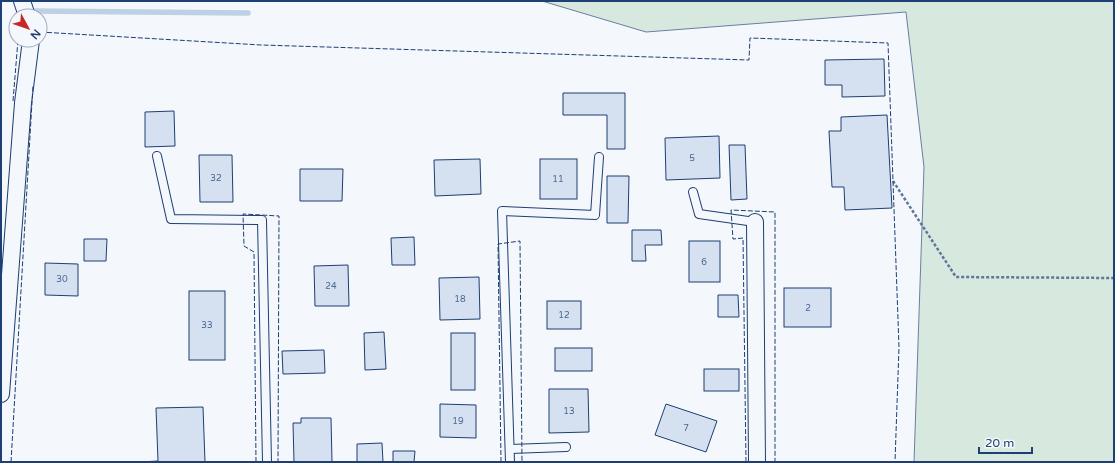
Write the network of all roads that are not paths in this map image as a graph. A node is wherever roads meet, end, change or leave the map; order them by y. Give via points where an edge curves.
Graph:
1 (30, 48) edge
2 (157, 156) dead end
3 (599, 157) dead end
4 (693, 192) dead end
5 (755, 222) joint
6 (1, 394) edge
7 (566, 447) dead end
8 (510, 449) junction
9 (267, 462) edge
10 (510, 462) edge
11 (757, 462) edge

1 - 6 street via 23,103
2 - 9 lane via 171,219 262,220
3 - 8 lane via 595,215 502,211
4 - 5 lane via 699,214
5 - 11 street
7 - 8 lane
8 - 10 lane

